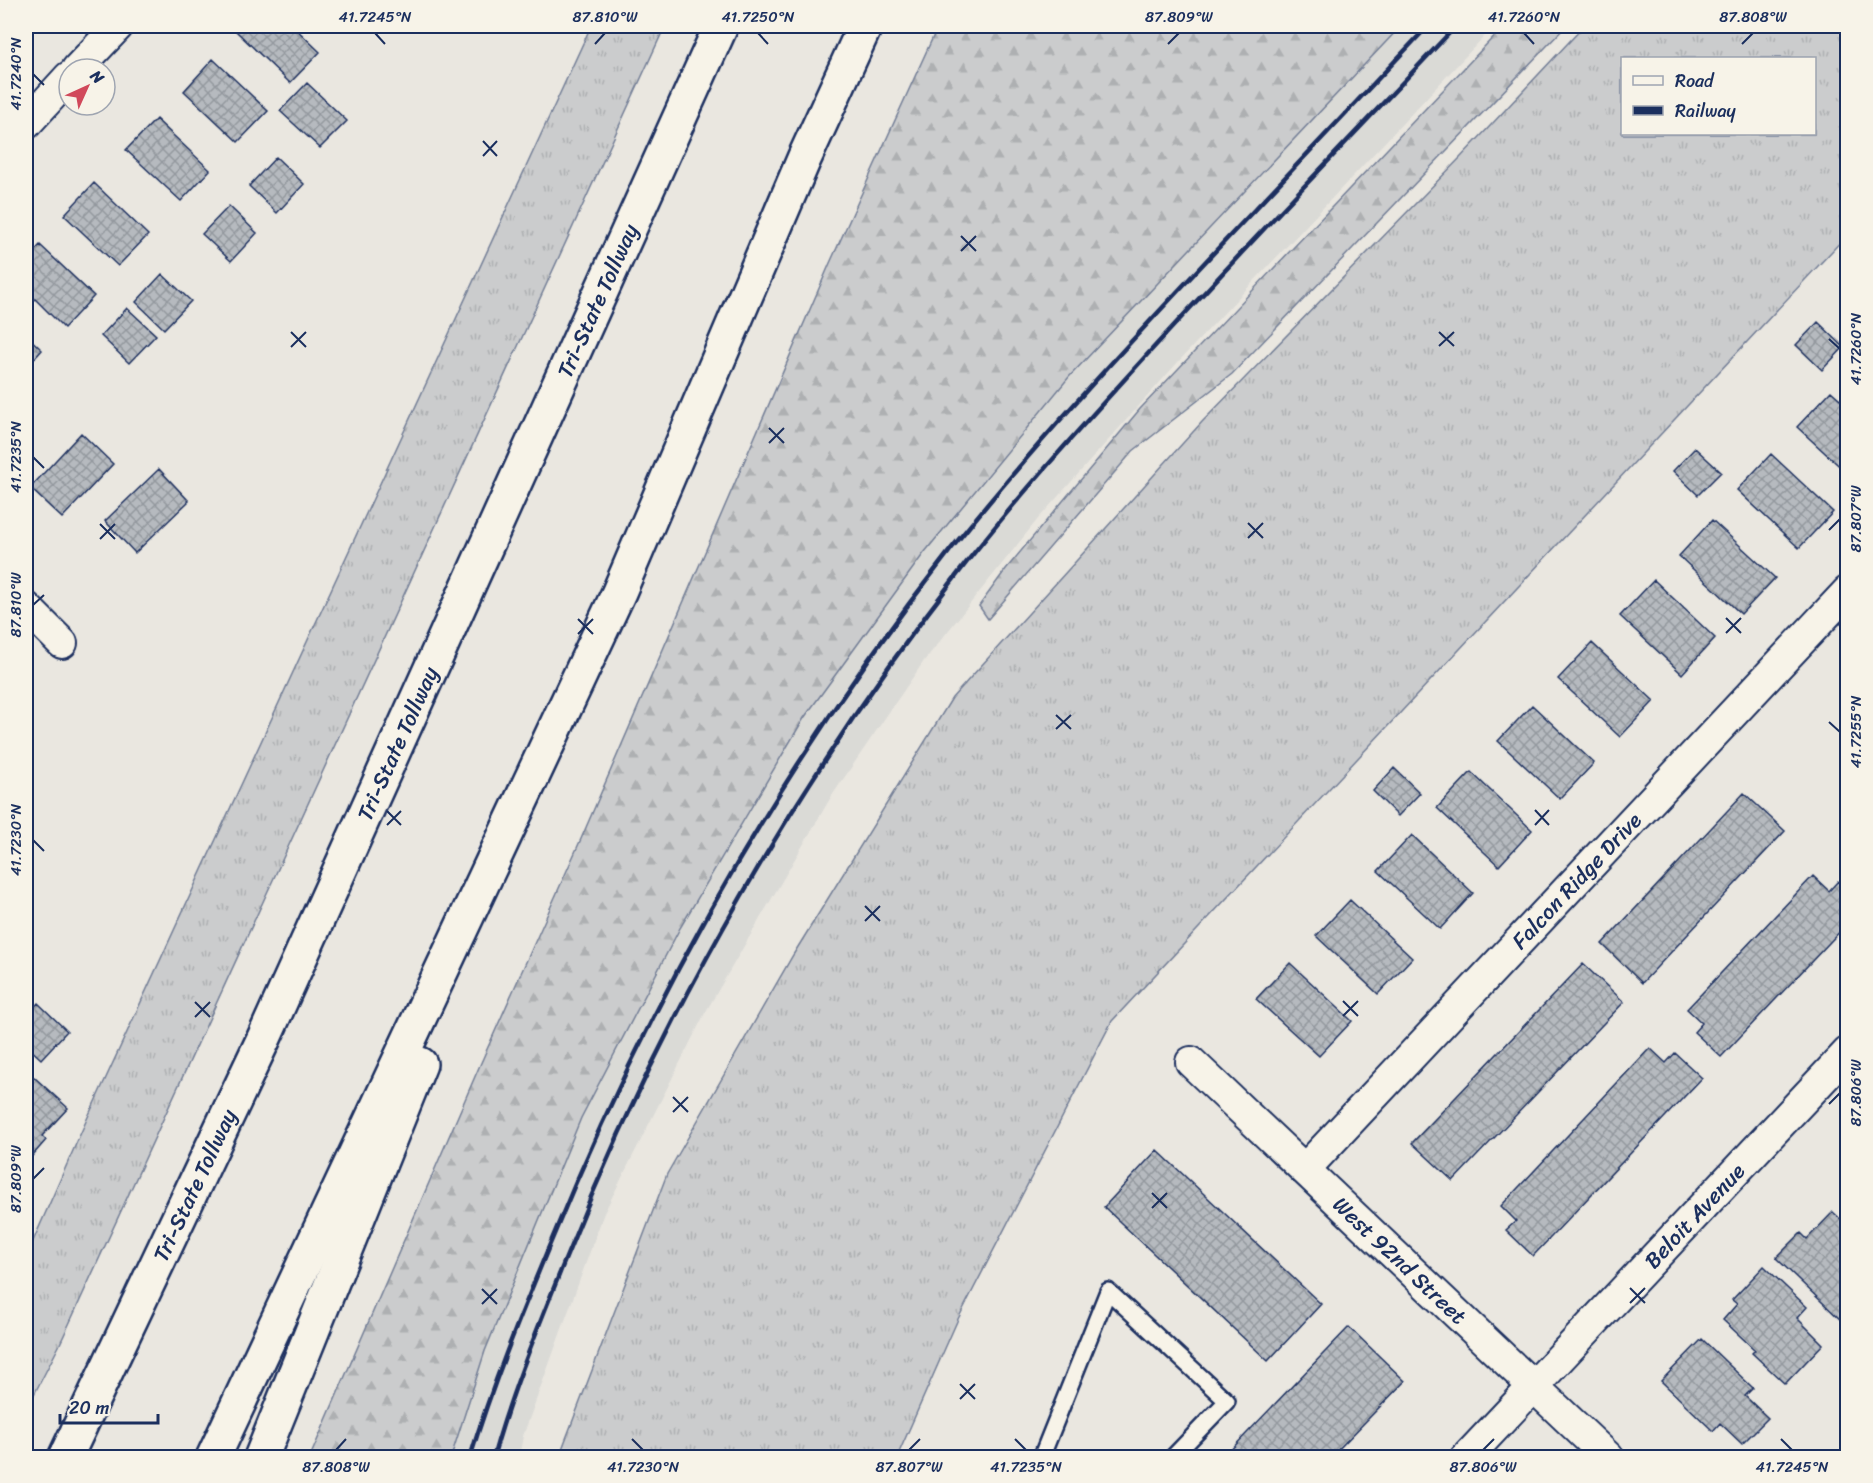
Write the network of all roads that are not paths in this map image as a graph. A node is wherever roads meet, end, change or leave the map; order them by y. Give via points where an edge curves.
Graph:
1 (721, 26) edge
2 (866, 26) edge
3 (110, 28) edge
4 (87, 57) edge
5 (57, 90) edge
6 (26, 124) edge
7 (1848, 591) edge
8 (619, 592) junction
9 (26, 608) edge
10 (62, 643) dead end
11 (1848, 1052) edge
12 (1191, 1062) dead end
13 (1305, 1169) junction
14 (1534, 1387) junction
15 (65, 1458) edge
16 (213, 1458) edge
17 (261, 1458) edge
18 (1041, 1458) edge
19 (1172, 1458) edge
20 (1466, 1458) edge
21 (1609, 1458) edge

1 - 15 highway, Tri-State Tollway via 264,1038
2 - 8 highway via 804,159
3 - 4 street
5 - 6 street
7 - 13 street, Falcon Ridge Drive
8 - 16 highway
8 - 17 highway via 436,1024
9 - 10 street
11 - 14 street, Beloit Avenue
12 - 13 street, West 92nd Street
13 - 14 street, West 92nd Street
14 - 20 street, Beloit Avenue
14 - 21 street, West 92nd Street
18 - 19 lane via 1108,1290 1227,1401

